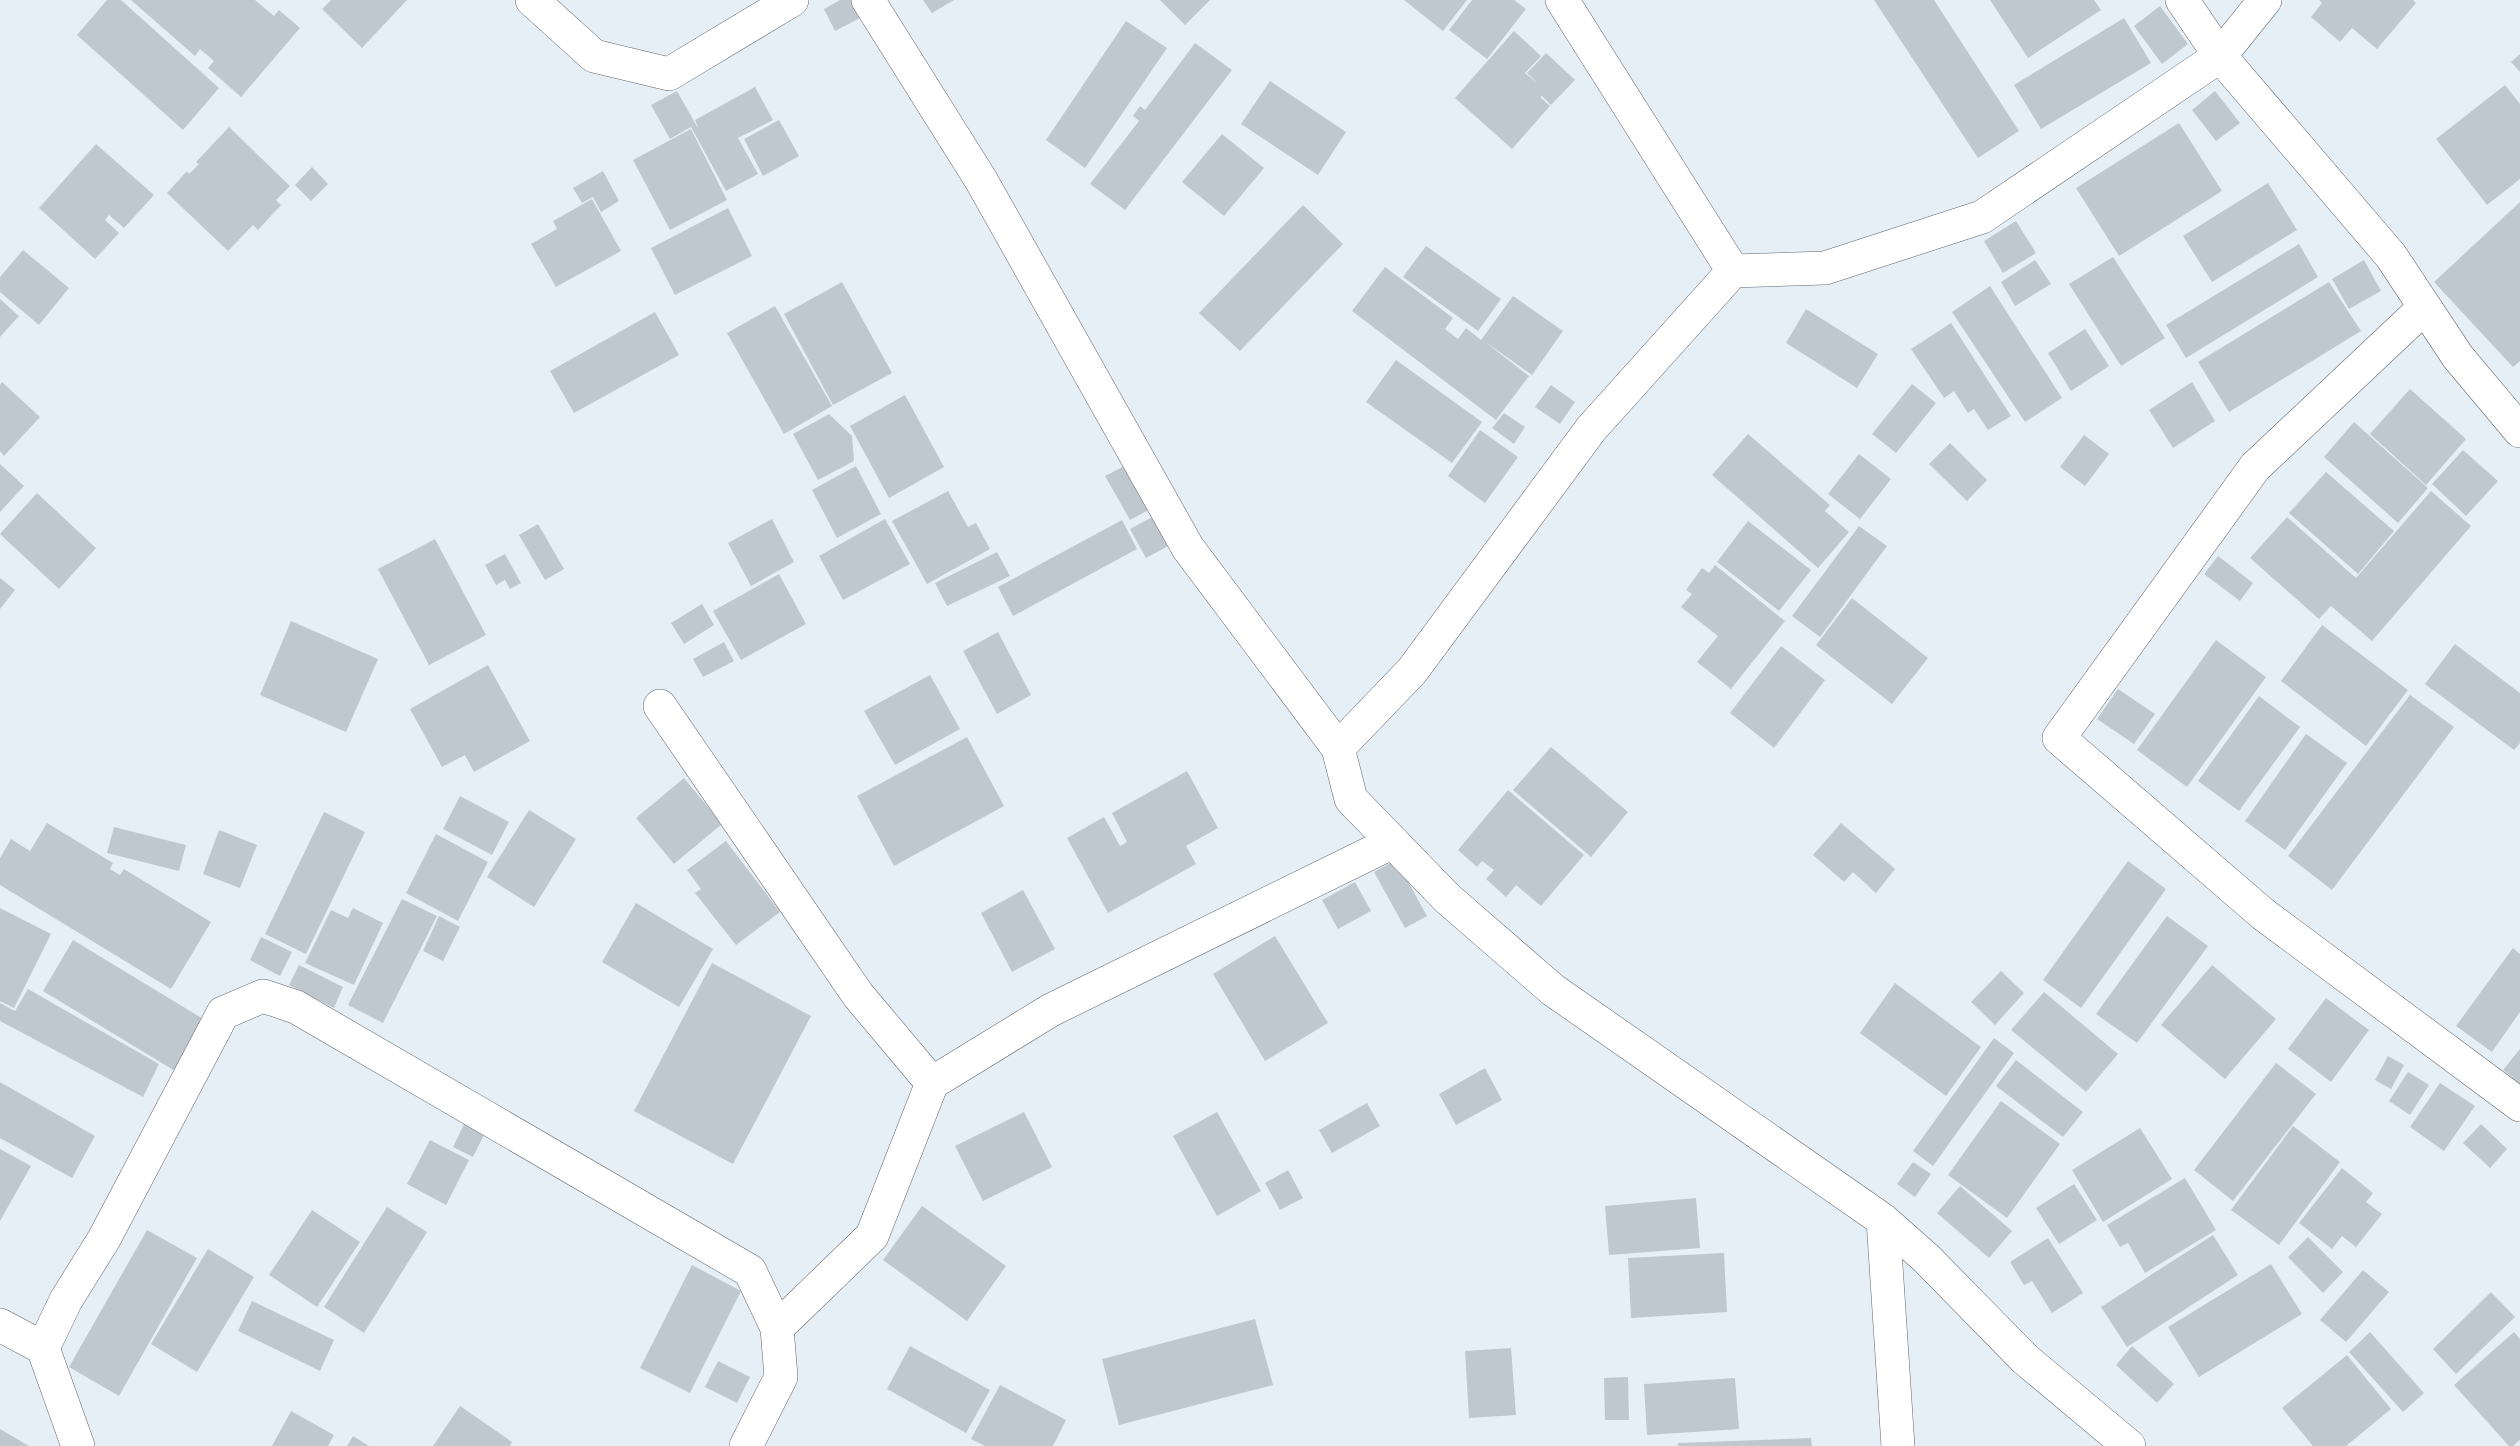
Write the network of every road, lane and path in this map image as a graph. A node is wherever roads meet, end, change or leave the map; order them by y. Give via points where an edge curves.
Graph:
1 (532, 0) edge
2 (792, 0) edge
3 (868, 0) edge
4 (1562, 0) edge
5 (2182, 0) edge
6 (2265, 0) edge
7 (2220, 56) junction
8 (1733, 272) junction
9 (2425, 307) junction
10 (2520, 431) edge
11 (660, 706) dead end
12 (1338, 748) junction
13 (1393, 843) junction
14 (932, 1083) junction
15 (2520, 1105) edge
16 (1882, 1221) junction
17 (0, 1325) edge
18 (777, 1328) junction
19 (43, 1348) junction
20 (78, 1446) edge
21 (746, 1446) edge
22 (1898, 1446) edge
23 (2129, 1446) edge

1 - 2 street via 594,56 669,74
3 - 12 street via 981,180 1188,548
4 - 8 street
5 - 7 street
6 - 7 street
7 - 8 street via 1982,217 1825,268
7 - 9 street via 2391,256
8 - 12 street via 1592,429 1412,671
9 - 10 street via 2458,357
9 - 15 street via 2255,467 2059,738 2263,914
11 - 14 street via 858,995
12 - 13 street via 1351,799
13 - 14 street via 1051,1010
13 - 16 street via 1448,899 1553,990
14 - 18 street via 872,1236
16 - 22 street
16 - 23 street via 1926,1258 2025,1359
17 - 19 street
18 - 19 street via 750,1271 296,1007 263,996 223,1013
18 - 21 street via 781,1377
19 - 20 street

